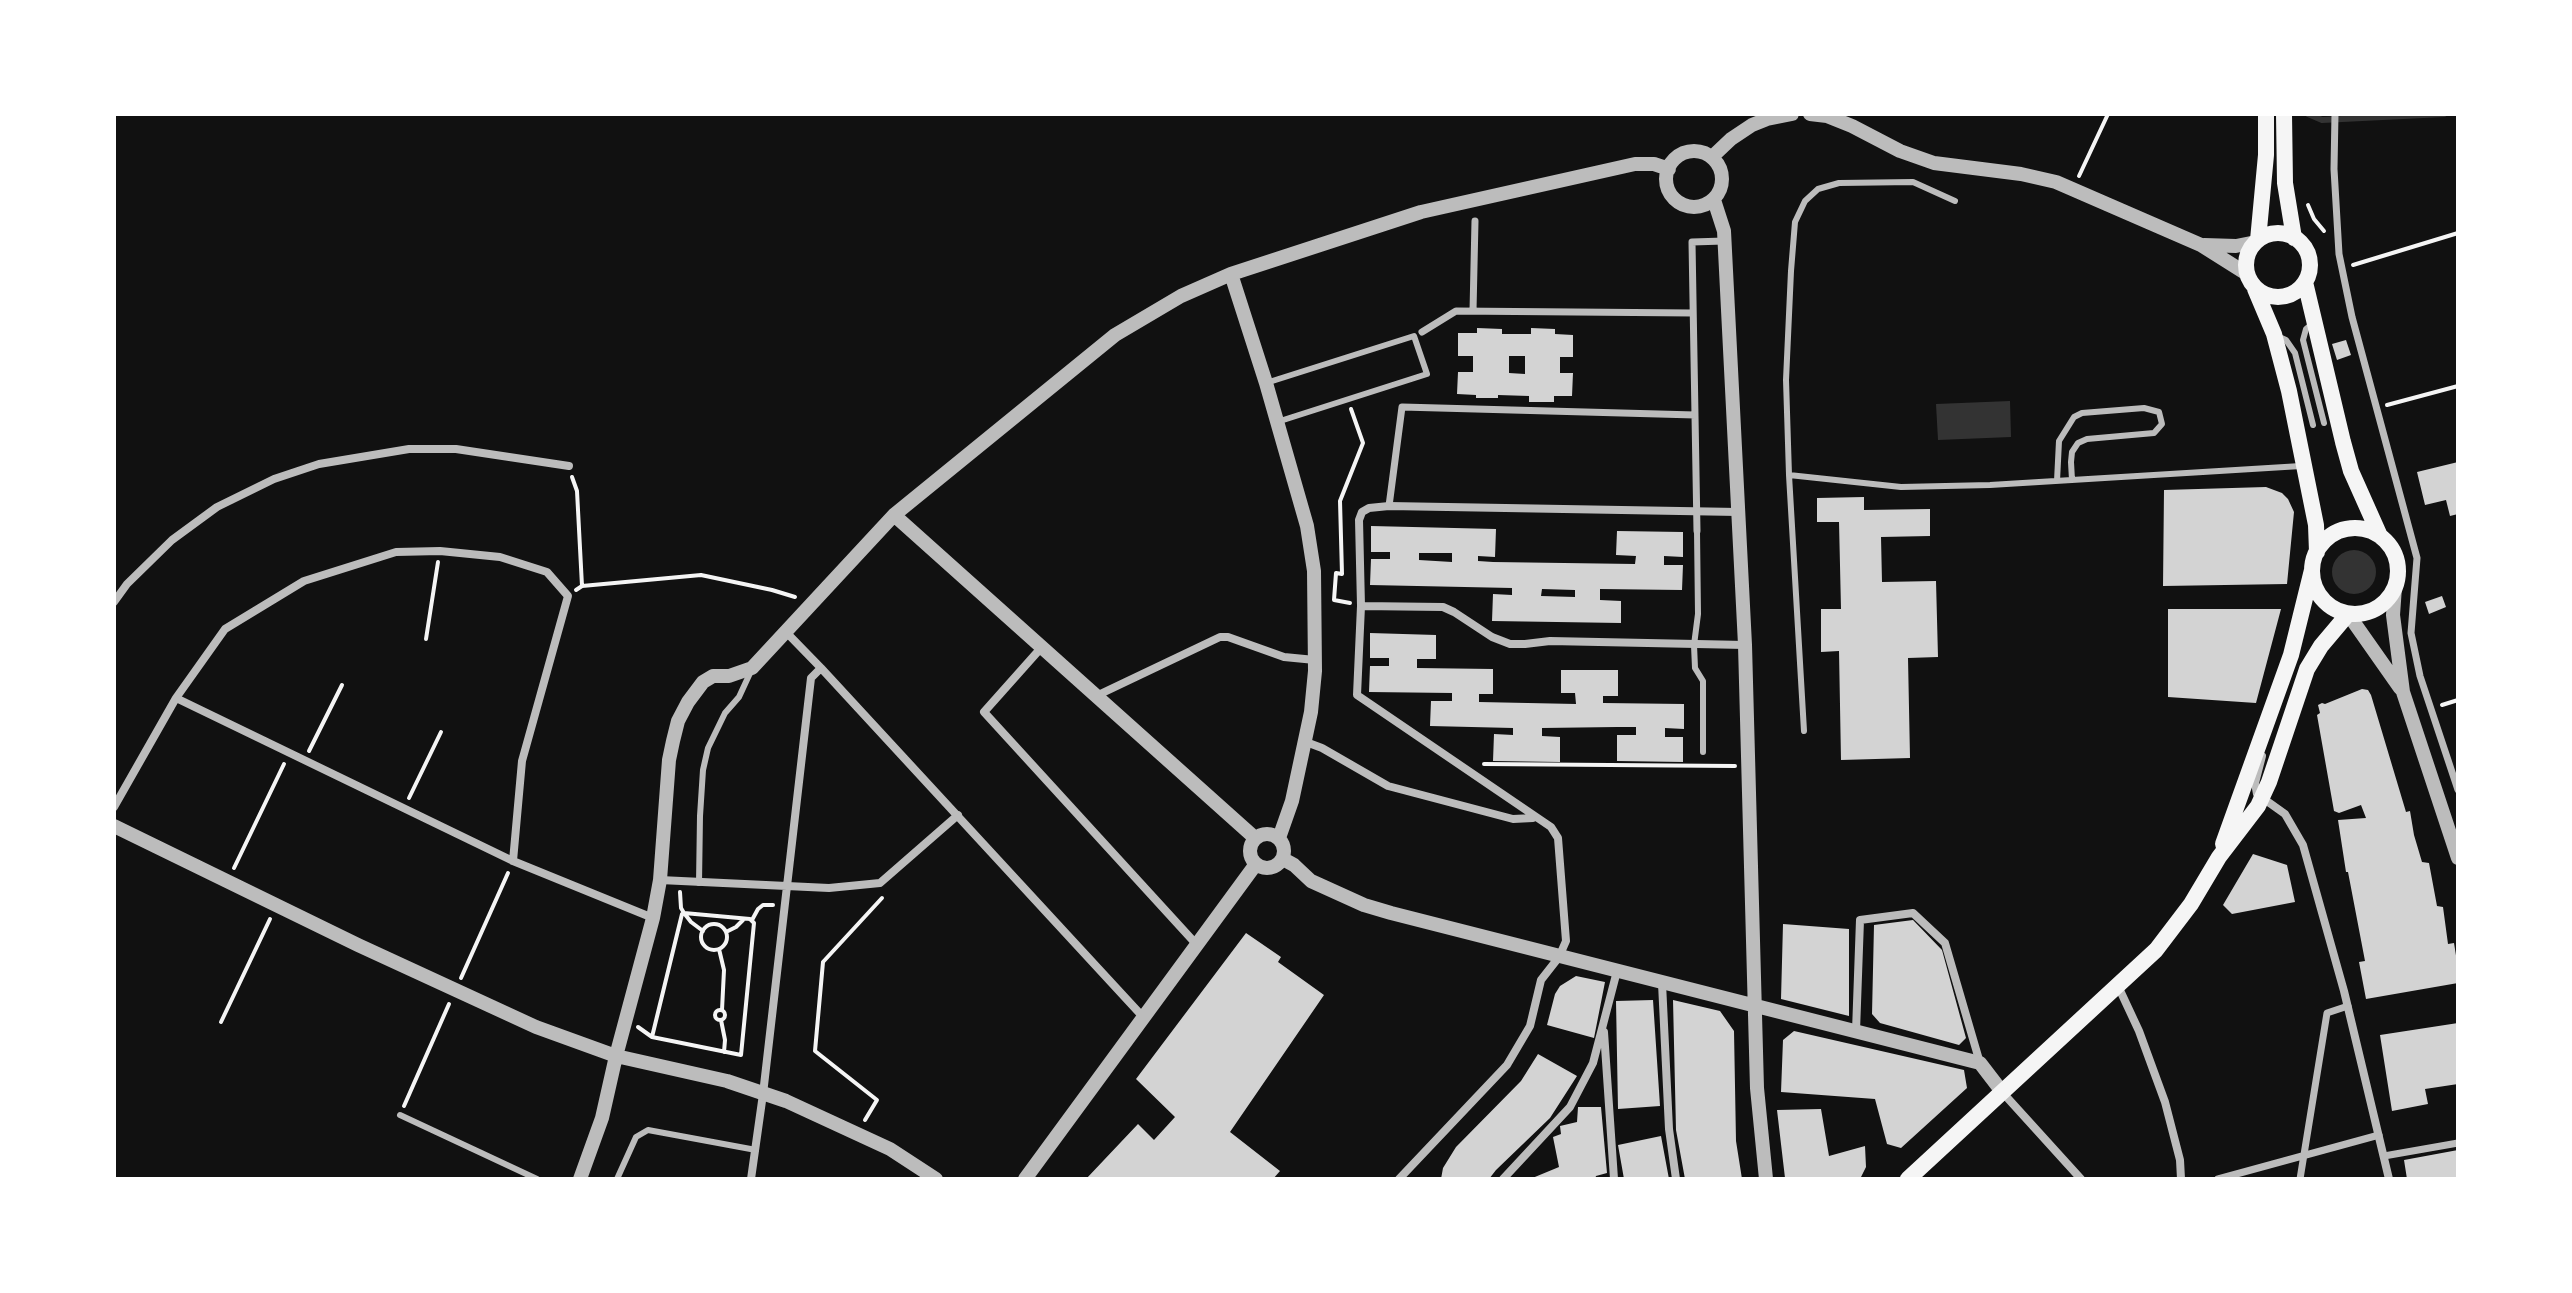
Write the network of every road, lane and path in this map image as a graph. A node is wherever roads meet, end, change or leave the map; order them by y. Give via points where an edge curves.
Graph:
1 (1792, 114) edge
2 (1810, 114) edge
3 (2108, 114) edge
4 (2266, 114) edge
5 (2284, 114) edge
6 (2335, 114) edge
7 (1712, 157) junction
8 (1669, 169) junction
9 (2072, 189) junction
10 (1714, 200) junction
11 (1955, 201) dead end
12 (2306, 201) dead end
13 (1475, 221) dead end
14 (2458, 233) edge
15 (2294, 238) junction
16 (1724, 241) junction
17 (2257, 241) junction
18 (2201, 245) junction
19 (2338, 247) junction
20 (2343, 268) junction
21 (1231, 274) junction
22 (2251, 282) junction
23 (2305, 282) junction
24 (1473, 311) junction
25 (1693, 313) junction
26 (2314, 323) junction
27 (1422, 332) dead end
28 (2274, 334) junction
29 (1266, 383) junction
30 (2458, 386) edge
31 (1348, 399) junction
32 (2375, 409) junction
33 (1695, 415) junction
34 (1277, 422) junction
35 (2324, 423) dead end
36 (2313, 425) dead end
37 (569, 466) joint
38 (2305, 466) junction
39 (1789, 475) junction
40 (2072, 480) junction
41 (2057, 481) junction
42 (1389, 506) junction
43 (1697, 511) junction
44 (1738, 512) junction
45 (894, 515) junction
46 (1697, 531) joint
47 (2380, 536) junction
48 (440, 551) junction
49 (2317, 552) junction
50 (2312, 570) junction
51 (1314, 571) junction
52 (1336, 573) junction
53 (2395, 587) junction
54 (114, 602) edge
55 (809, 605) junction
56 (1361, 606) junction
57 (2348, 614) junction
58 (785, 631) junction
59 (426, 639) dead end
60 (1694, 645) junction
61 (1745, 645) junction
62 (1041, 648) junction
63 (1315, 660) junction
64 (752, 668) junction
65 (821, 668) junction
66 (342, 685) dead end
67 (2403, 692) junction
68 (1096, 696) junction
69 (176, 698) junction
70 (2271, 714) junction
71 (1804, 731) dead end
72 (441, 732) dead end
73 (1306, 742) junction
74 (1703, 752) dead end
75 (290, 753) junction
76 (305, 760) junction
77 (1749, 766) junction
78 (1475, 775) junction
79 (2269, 782) junction
80 (2458, 790) edge
81 (2262, 800) junction
82 (114, 807) edge
83 (405, 808) junction
84 (2278, 808) junction
85 (958, 815) junction
86 (1535, 818) junction
87 (114, 826) edge
88 (1255, 838) junction
89 (1279, 838) junction
90 (2219, 857) junction
91 (2458, 858) edge
92 (1283, 859) junction
93 (513, 861) junction
94 (1256, 864) junction
95 (660, 880) junction
96 (227, 881) junction
97 (681, 882) junction
98 (699, 883) junction
99 (880, 883) junction
100 (785, 888) junction
101 (277, 905) junction
102 (783, 906) junction
103 (684, 913) junction
104 (653, 918) junction
105 (744, 919) junction
106 (752, 920) junction
107 (703, 931) junction
108 (726, 932) junction
109 (1198, 946) junction
110 (719, 949) junction
111 (1559, 957) junction
112 (1617, 971) junction
113 (1662, 983) junction
114 (2118, 986) junction
115 (1754, 1006) junction
116 (2348, 1006) junction
117 (1144, 1019) junction
118 (221, 1022) dead end
119 (1604, 1023) junction
120 (1856, 1031) junction
121 (724, 1052) junction
122 (616, 1056) junction
123 (1980, 1063) junction
124 (2003, 1093) junction
125 (763, 1094) junction
126 (400, 1115) dead end
127 (857, 1132) junction
128 (2379, 1135) junction
129 (2458, 1143) edge
130 (756, 1150) junction
131 (2302, 1156) junction
132 (2384, 1156) junction
133 (1404, 1177) edge
134 (537, 1179) edge
135 (580, 1179) edge
136 (617, 1179) edge
137 (751, 1179) edge
138 (936, 1179) edge
139 (1025, 1179) edge
140 (1503, 1179) edge
141 (1614, 1179) edge
142 (1676, 1179) edge
143 (1766, 1179) edge
144 (1908, 1179) edge
145 (2081, 1179) edge
146 (2181, 1179) edge
147 (2218, 1179) edge
148 (2300, 1179) edge
149 (2389, 1179) edge

1 - 7 street via 1752,125
2 - 9 street via 1827,116 1934,163 2041,178
3 - 9 path
4 - 17 main road
5 - 15 main road via 2285,183
6 - 19 street
7 - 8 street via 1687,152
7 - 10 street via 1722,183
8 - 10 street via 1667,185 1682,205 1699,207
8 - 21 street via 1635,164 1421,212
9 - 18 street
10 - 16 street
11 - 39 lane via 1913,182 1839,183 1818,189 1805,201 1795,222 1791,271
12 - 19 path
13 - 24 street
14 - 20 path
15 - 17 main road via 2276,233
15 - 23 main road via 2310,263
16 - 25 street via 1692,242
16 - 44 street
17 - 18 street
17 - 22 main road via 2247,257
18 - 22 street
19 - 20 street
20 - 32 street
21 - 29 street
21 - 45 street via 1115,335
22 - 23 main road via 2282,298
22 - 28 main road
23 - 26 main road
24 - 25 street
24 - 27 street via 1456,311
25 - 33 street
26 - 35 lane via 2303,340
26 - 47 main road via 2351,471
28 - 36 lane via 2295,353
28 - 38 main road
29 - 31 lane via 1414,336 1427,374
29 - 34 street
30 - 32 path
31 - 34 lane
31 - 52 path via 1363,443 1340,501 1342,574
32 - 80 street via 2417,558 2411,633 2420,676
33 - 42 street via 1402,407
33 - 43 street
34 - 51 street via 1307,526
37 - 54 street via 456,449 409,449 319,464 217,507 172,540
37 - 55 path via 577,491 582,586 701,575 790,594
38 - 40 lane
38 - 49 main road
39 - 41 lane via 1901,487
39 - 71 lane
40 - 41 lane
40 - 41 lane via 2072,452 2078,443 2154,433 2162,424 2159,412 2144,408 2074,417 2059,441
42 - 43 street
42 - 56 street via 1369,508 1359,520
43 - 44 street
43 - 46 street
44 - 61 street
45 - 55 street
45 - 62 street
46 - 60 lane
47 - 49 main road via 2345,530
47 - 53 main road via 2395,555
48 - 59 path
48 - 69 street via 396,552 304,581 225,629
48 - 93 street via 500,557 547,572 568,596 522,761
49 - 50 main road
50 - 57 main road via 2326,604
50 - 70 main road
51 - 52 path
51 - 63 street
52 - 56 path via 1334,600
53 - 57 main road via 2377,609
53 - 67 street via 2393,615
55 - 58 street
56 - 60 street via 1443,607 1510,644
56 - 78 street via 1357,695
57 - 67 street
57 - 79 main road via 2307,669
58 - 64 street
58 - 65 street
60 - 61 street
60 - 74 lane via 1695,668 1703,681
61 - 77 street
62 - 68 street
62 - 109 street via 984,712
63 - 68 street via 1284,657 1220,637
63 - 73 street
64 - 95 street via 703,682 678,721 669,760
64 - 98 lane via 708,748
65 - 85 street
65 - 100 street via 811,678
66 - 76 path
67 - 91 street
68 - 88 street
69 - 75 street
69 - 82 street
70 - 81 street via 2255,783
70 - 90 main road
72 - 83 path
73 - 86 street via 1388,786 1513,819
73 - 89 street
75 - 76 street
75 - 96 path
76 - 83 street
77 - 78 path via 1485,763
77 - 115 street
78 - 86 street
79 - 81 main road
79 - 84 street
81 - 84 street
81 - 90 main road
83 - 93 street
84 - 116 street via 2303,845
85 - 99 street
85 - 117 street
86 - 111 street via 1558,838 1566,941
87 - 96 street
88 - 89 street via 1269,833
88 - 94 street via 1250,854
89 - 92 street
90 - 114 main road via 2156,950
92 - 94 street via 1270,868
92 - 111 street via 1311,881 1364,905
93 - 104 street
94 - 109 street
95 - 97 street
95 - 104 street
96 - 101 street
97 - 98 street
97 - 103 path
98 - 100 street
99 - 100 street
99 - 127 path via 883,896 823,962 815,1051 877,1100
100 - 102 street
101 - 118 path
101 - 122 street via 523,1021
102 - 106 path via 763,905
102 - 125 street
103 - 105 path
103 - 107 path
103 - 121 path via 652,1037
104 - 122 street
105 - 106 path
105 - 108 path
106 - 121 path via 741,1055
107 - 108 path via 716,924
107 - 110 path via 704,945
108 - 110 path
109 - 117 street
110 - 121 path
111 - 112 street
111 - 133 street via 1541,980 1530,1026 1507,1065
112 - 113 street
112 - 119 street
113 - 115 street
113 - 142 street
114 - 124 main road
114 - 146 street via 2165,1102
115 - 120 street
115 - 143 street
116 - 128 street
116 - 131 street via 2327,1013
117 - 139 street
119 - 140 street via 1593,1063 1570,1107
119 - 141 street
120 - 123 street
120 - 123 street via 1860,920 1913,913 1945,943
122 - 125 street
122 - 135 street
123 - 124 street
124 - 144 main road
124 - 145 street
125 - 127 street
125 - 130 street
126 - 134 lane
127 - 138 street
128 - 131 street
128 - 132 street
129 - 132 street
130 - 136 lane via 648,1130 636,1137
130 - 137 street
131 - 147 street
131 - 148 street
132 - 149 street

